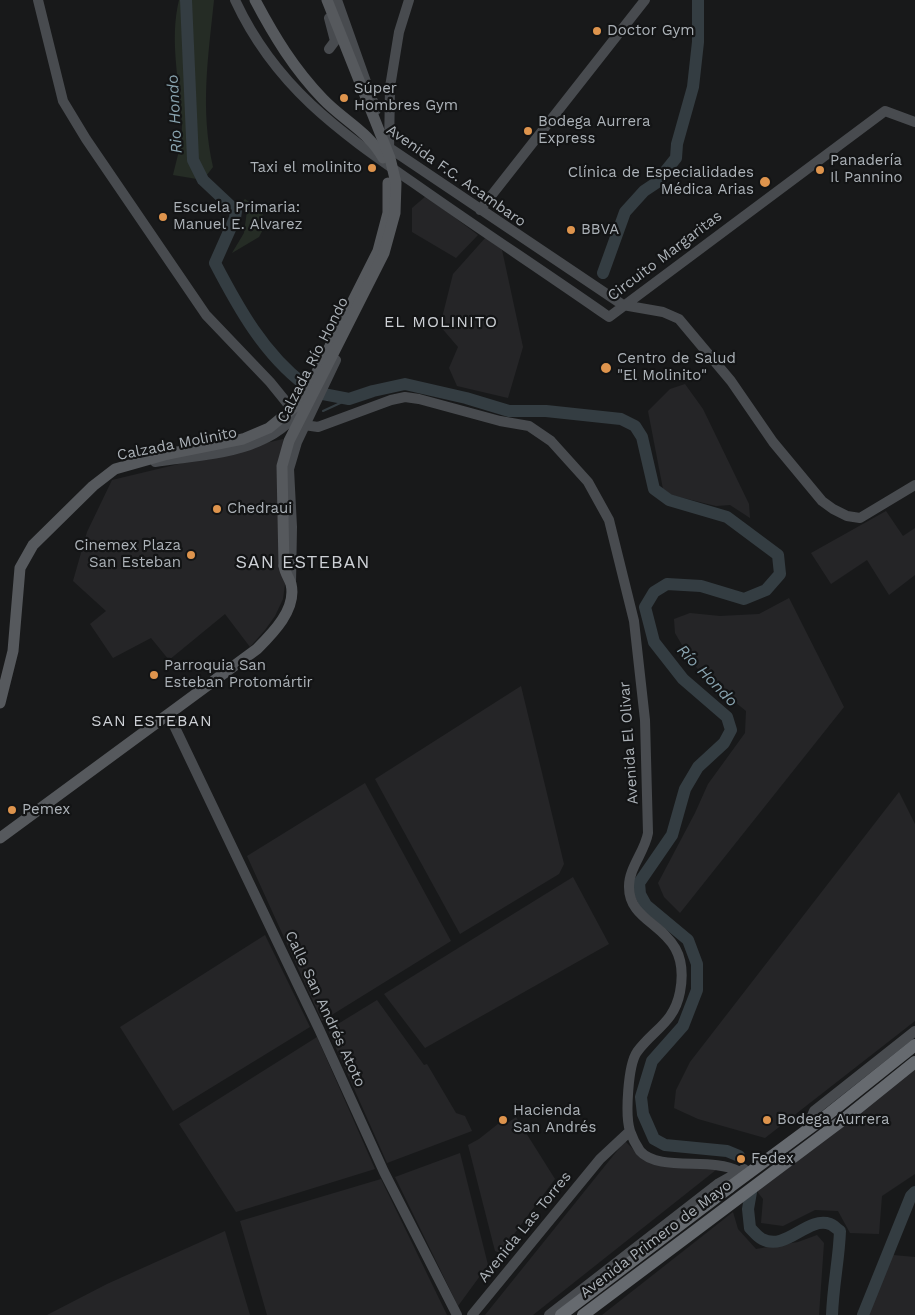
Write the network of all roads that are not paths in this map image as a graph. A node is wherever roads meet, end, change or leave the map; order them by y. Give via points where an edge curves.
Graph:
1 (38, 0) edge
2 (235, 0) edge
3 (255, 0) edge
4 (259, 0) edge
5 (323, 0) edge
6 (327, 0) edge
7 (337, 0) edge
8 (409, 0) edge
9 (645, 0) edge
10 (346, 25) junction
11 (914, 120) edge
12 (389, 148) junction
13 (393, 169) junction
14 (480, 210) junction
15 (623, 305) junction
16 (609, 317) joint
17 (294, 412) junction
18 (310, 414) junction
19 (304, 425) junction
20 (318, 428) junction
21 (276, 434) junction
22 (295, 448) junction
23 (115, 469) junction
24 (915, 485) edge
25 (291, 584) junction
26 (0, 703) edge
27 (169, 715) junction
28 (0, 838) edge
29 (915, 1031) edge
30 (915, 1045) edge
31 (915, 1062) edge
32 (630, 1131) junction
33 (805, 1132) junction
34 (757, 1167) junction
35 (738, 1171) junction
36 (597, 1277) junction
37 (611, 1294) junction
38 (456, 1315) edge
39 (472, 1315) edge
40 (549, 1315) edge
41 (561, 1315) edge
42 (583, 1315) edge

1 - 17 main road via 63,101 86,139 206,315
2 - 13 main road, Avenida F.C. Acambaro via 260,48 293,88 325,119
3 - 17 main road, Avenida F.C. Acambaro via 297,69 324,100 377,147 383,158 388,183 388,213 378,251
4 - 12 main road, Avenida F.C. Acambaro via 280,38 310,78 346,117
5 - 10 main road via 335,36 329,49 344,43
6 - 25 main road, Calzada Río Hondo, bridge via 390,158 396,183 395,213 384,253 288,441 282,466 284,566
7 - 10 main road, Calzada Río Hondo
8 - 12 main road via 399,32 390,87
9 - 14 main road
10 - 12 main road, Calzada Río Hondo
11 - 15 main road, Circuito Margaritas via 885,111
12 - 13 main road, Calzada Río Hondo
12 - 14 main road, Avenida F.C. Acambaro
13 - 16 main road, Avenida F.C. Acambaro
13 - 17 main road, Calzada Río Hondo via 392,201 382,245 317,380
13 - 18 main road, Calzada Río Hondo via 399,200 389,248
14 - 15 main road, Avenida F.C. Acambaro
15 - 16 main road, Circuito Margaritas
15 - 24 main road via 663,312 679,319 731,381 773,442 822,501 847,516 860,518
17 - 19 main road
17 - 21 main road, Calzada Río Hondo
17 - 23 main road, Avenida F.C. Acambaro, bridge via 243,439 168,454
18 - 19 main road, Calzada Río Hondo
18 - 20 main road
19 - 20 main road
19 - 22 main road, Calzada Río Hondo
20 - 32 main road, Avenida El Olivar via 405,397 500,422 529,426 551,441 588,482 605,513 634,621 645,720 646,844 629,888 638,910 675,945 681,962 682,980 673,1014 636,1054 629,1097
21 - 22 main road
21 - 23 main road, Calzada Molinito via 254,444
22 - 25 main road, Calzada Río Hondo via 289,469
23 - 26 main road, Calzada Molinito via 92,486 33,545 20,568 13,651
25 - 27 main road via 290,601 272,634 257,649
27 - 28 main road
27 - 38 main road, Calle San Andrés Atoto via 384,1172
29 - 33 main road, Avenida Primero de Mayo via 814,1111
30 - 33 highway, Avenida Primero de Mayo
31 - 37 highway, Avenida Primero de Mayo
32 - 35 main road via 640,1151 648,1157 720,1164
32 - 39 main road, Avenida Las Torres via 600,1159
33 - 34 highway, Avenida Primero de Mayo
34 - 35 main road, Avenida Primero de Mayo
34 - 41 highway, Avenida Primero de Mayo, bridge
35 - 36 main road, Avenida Primero de Mayo
36 - 37 highway via 598,1290
36 - 40 main road, Avenida Primero de Mayo
37 - 42 highway, Avenida Primero de Mayo

